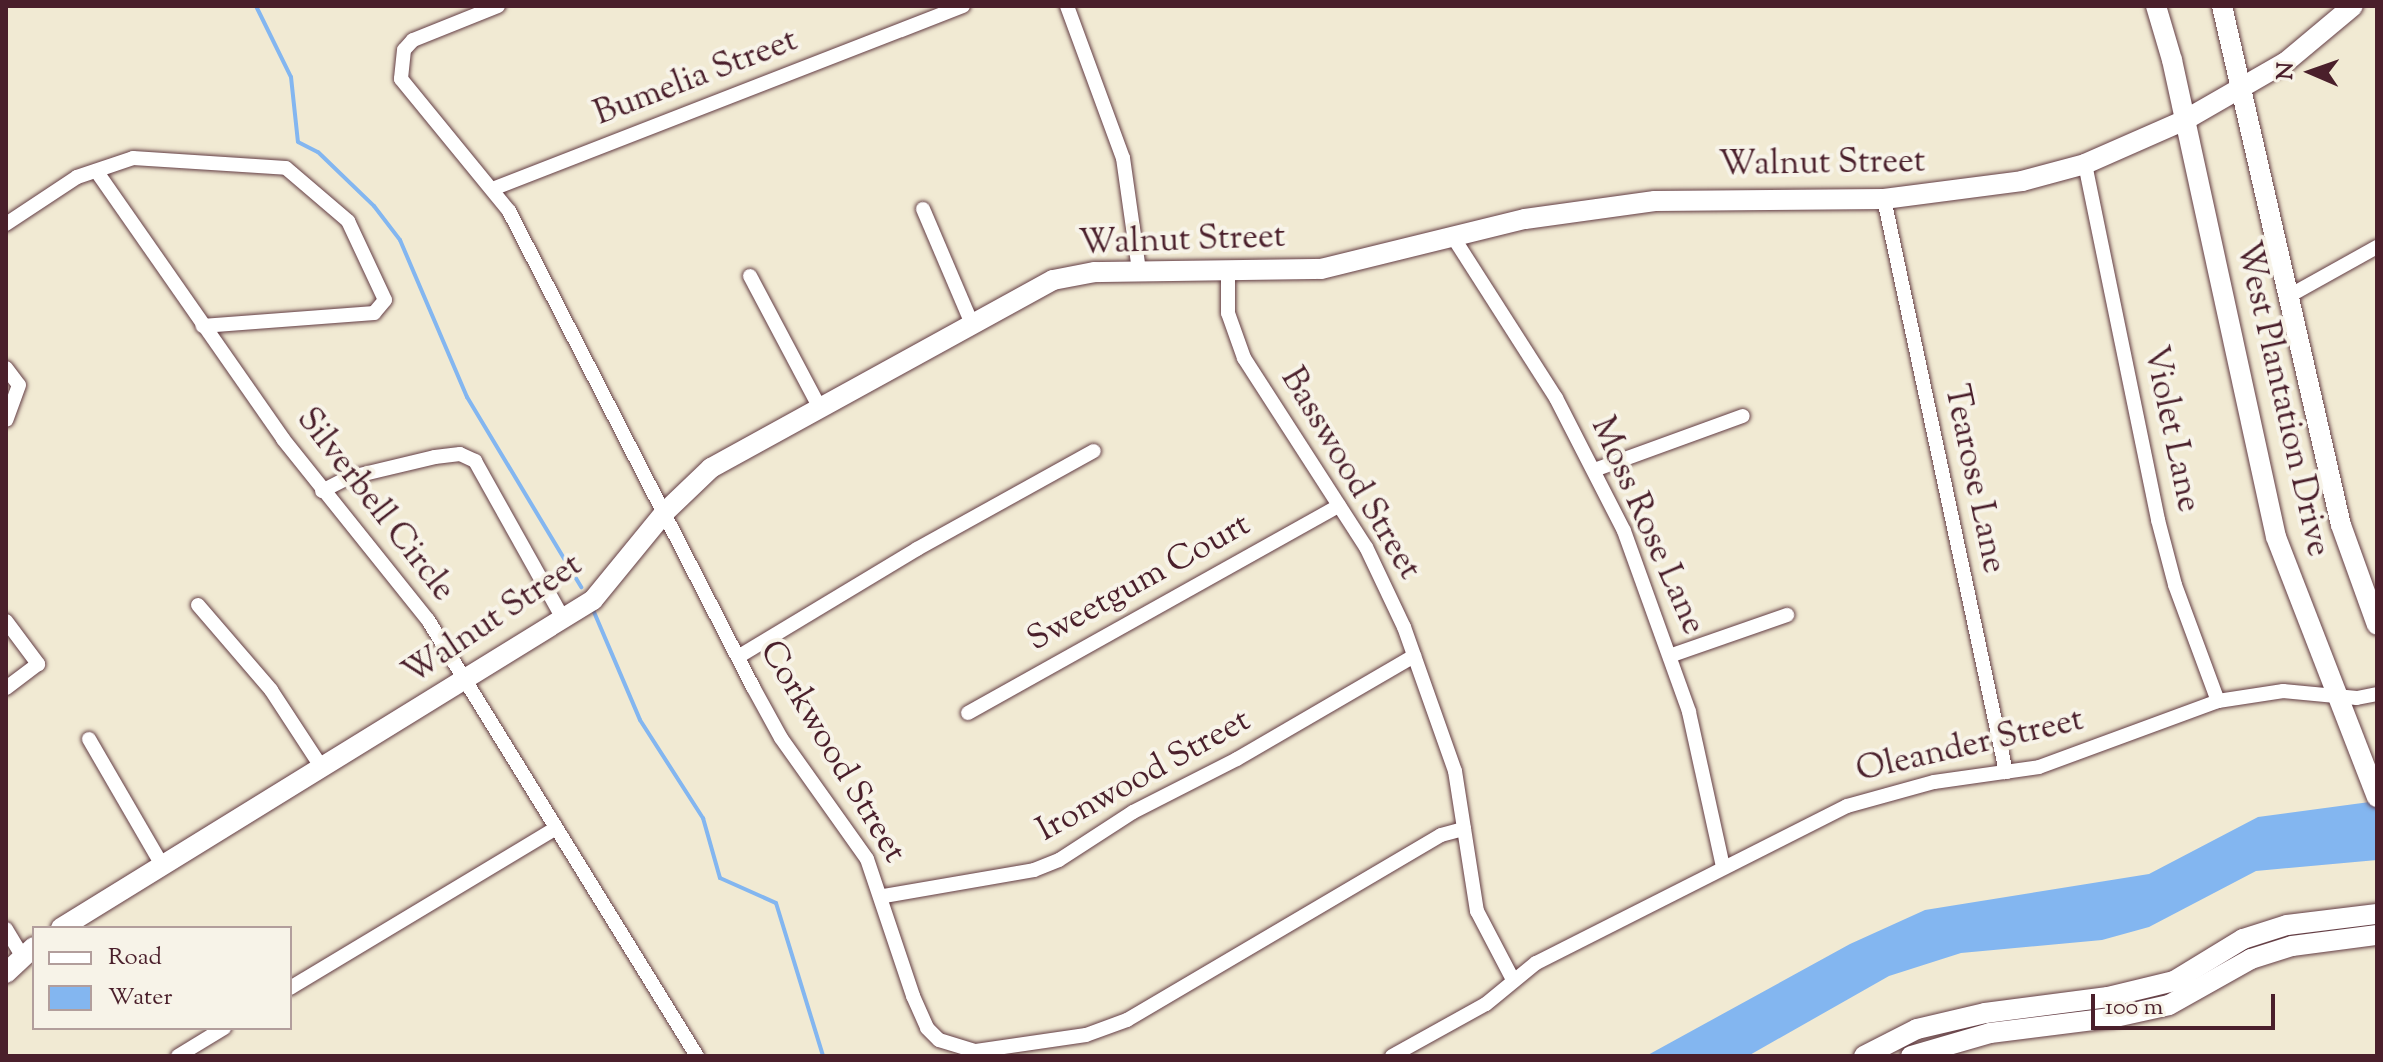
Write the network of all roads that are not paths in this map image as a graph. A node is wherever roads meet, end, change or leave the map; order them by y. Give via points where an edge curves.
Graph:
1 (498, 6) edge
2 (963, 6) edge
3 (1067, 6) edge
4 (2156, 6) edge
5 (2222, 6) edge
6 (2353, 6) edge
7 (2243, 89) junction
8 (2185, 120) junction
9 (2085, 164) junction
10 (97, 172) junction
11 (495, 188) junction
12 (1884, 199) junction
13 (923, 209) dead end
14 (6, 224) edge
15 (1453, 237) junction
16 (2377, 247) edge
17 (1139, 270) junction
18 (1228, 273) junction
19 (750, 276) dead end
20 (2289, 296) junction
21 (972, 324) junction
22 (202, 326) junction
23 (6, 368) edge
24 (820, 408) junction
25 (1743, 416) dead end
26 (6, 420) edge
27 (1094, 451) dead end
28 (1597, 469) junction
29 (322, 491) junction
30 (1339, 506) junction
31 (665, 512) junction
32 (198, 605) dead end
33 (1787, 615) dead end
34 (564, 620) junction
35 (6, 621) edge
36 (2377, 625) edge
37 (1672, 655) junction
38 (1414, 656) junction
39 (738, 657) junction
40 (467, 678) junction
41 (6, 688) edge
42 (2377, 694) edge
43 (2339, 696) junction
44 (2218, 701) junction
45 (968, 713) dead end
46 (89, 739) dead end
47 (322, 768) junction
48 (2006, 772) junction
49 (2376, 796) edge
50 (556, 828) junction
51 (1464, 829) junction
52 (162, 865) junction
53 (1723, 867) junction
54 (884, 896) junction
55 (2377, 914) edge
56 (2347, 918) junction
57 (64, 926) edge
58 (6, 929) edge
59 (2377, 935) edge
60 (2349, 940) junction
61 (28, 952) edge
62 (6, 973) edge
63 (1512, 978) junction
64 (2158, 985) junction
65 (292, 987) edge
66 (2169, 1005) junction
67 (221, 1030) edge
68 (178, 1056) edge
69 (697, 1056) edge
70 (1392, 1056) edge
71 (1864, 1056) edge
72 (1911, 1056) edge

1 - 11 street, Corkwood Street via 413,40 400,65 410,94
2 - 11 street, Bumelia Street
3 - 17 street via 1123,158
4 - 8 street, West Plantation Drive
5 - 7 street, West Plantation Drive
6 - 7 street, Walnut Street via 2286,62
7 - 8 street, Walnut Street
7 - 20 street, West Plantation Drive
8 - 9 street, Walnut Street
8 - 43 street, West Plantation Drive via 2276,537
9 - 12 street, Walnut Street via 1971,190
9 - 44 street, Violet Lane via 2165,546
10 - 14 street via 53,191
10 - 22 street, Silverbell Circle
10 - 22 street via 133,158 286,168 348,221 385,300 374,313
11 - 31 street, Corkwood Street
12 - 15 street, Walnut Street via 1655,201 1525,219
12 - 48 street, Tearose Lane
13 - 21 street
15 - 18 street, Walnut Street via 1321,269
15 - 28 street, Moss Rose Lane via 1514,327
16 - 20 street
17 - 18 street, Walnut Street
17 - 21 street, Walnut Street via 1053,280
18 - 30 street, Basswood Street via 1235,339
19 - 24 street
20 - 36 street, West Plantation Drive via 2341,525
21 - 24 street, Walnut Street
22 - 29 street, Silverbell Circle
23 - 26 street via 19,385
24 - 31 street, Walnut Street via 711,468
25 - 28 street
27 - 39 street
28 - 37 street, Moss Rose Lane
29 - 34 street via 347,478 435,457 460,454 475,461
29 - 40 street, Silverbell Circle via 392,572
30 - 38 street, Basswood Street via 1366,547
30 - 45 street, Sweetgum Court
31 - 34 street, Walnut Street via 593,600
31 - 39 street, Corkwood Street
32 - 47 street via 271,690
33 - 37 street
34 - 40 street, Walnut Street
35 - 41 street via 38,664
37 - 53 street, Moss Rose Lane
38 - 51 street, Basswood Street via 1455,771
38 - 54 street, Ironwood Street via 1237,759 1133,812 1059,860 1034,870
39 - 54 street, Corkwood Street via 781,738 842,818
40 - 47 street, Walnut Street
40 - 50 street, Silverbell Circle
42 - 43 street, Oleander Street
43 - 44 street, Oleander Street via 2283,691
43 - 49 street, West Plantation Drive
44 - 48 street, Oleander Street via 2079,756
46 - 52 street
47 - 52 street, Walnut Street
48 - 53 street, Oleander Street via 1934,782 1847,806
50 - 65 street
50 - 69 street, Silverbell Circle
51 - 54 street, Corkwood Street via 1441,835 1127,1020 1086,1035 976,1051 956,1049 927,1028
51 - 63 street, Basswood Street via 1477,911
52 - 57 street, Walnut Street
53 - 63 street, Oleander Street
55 - 56 street
56 - 60 street
56 - 64 street via 2287,925 2243,939
58 - 61 street
59 - 60 street
60 - 66 street via 2292,946 2251,959
61 - 62 street
63 - 70 street, Oleander Street via 1486,1004
64 - 66 street
64 - 71 street via 1917,1029
66 - 72 street via 1990,1033
67 - 68 street

